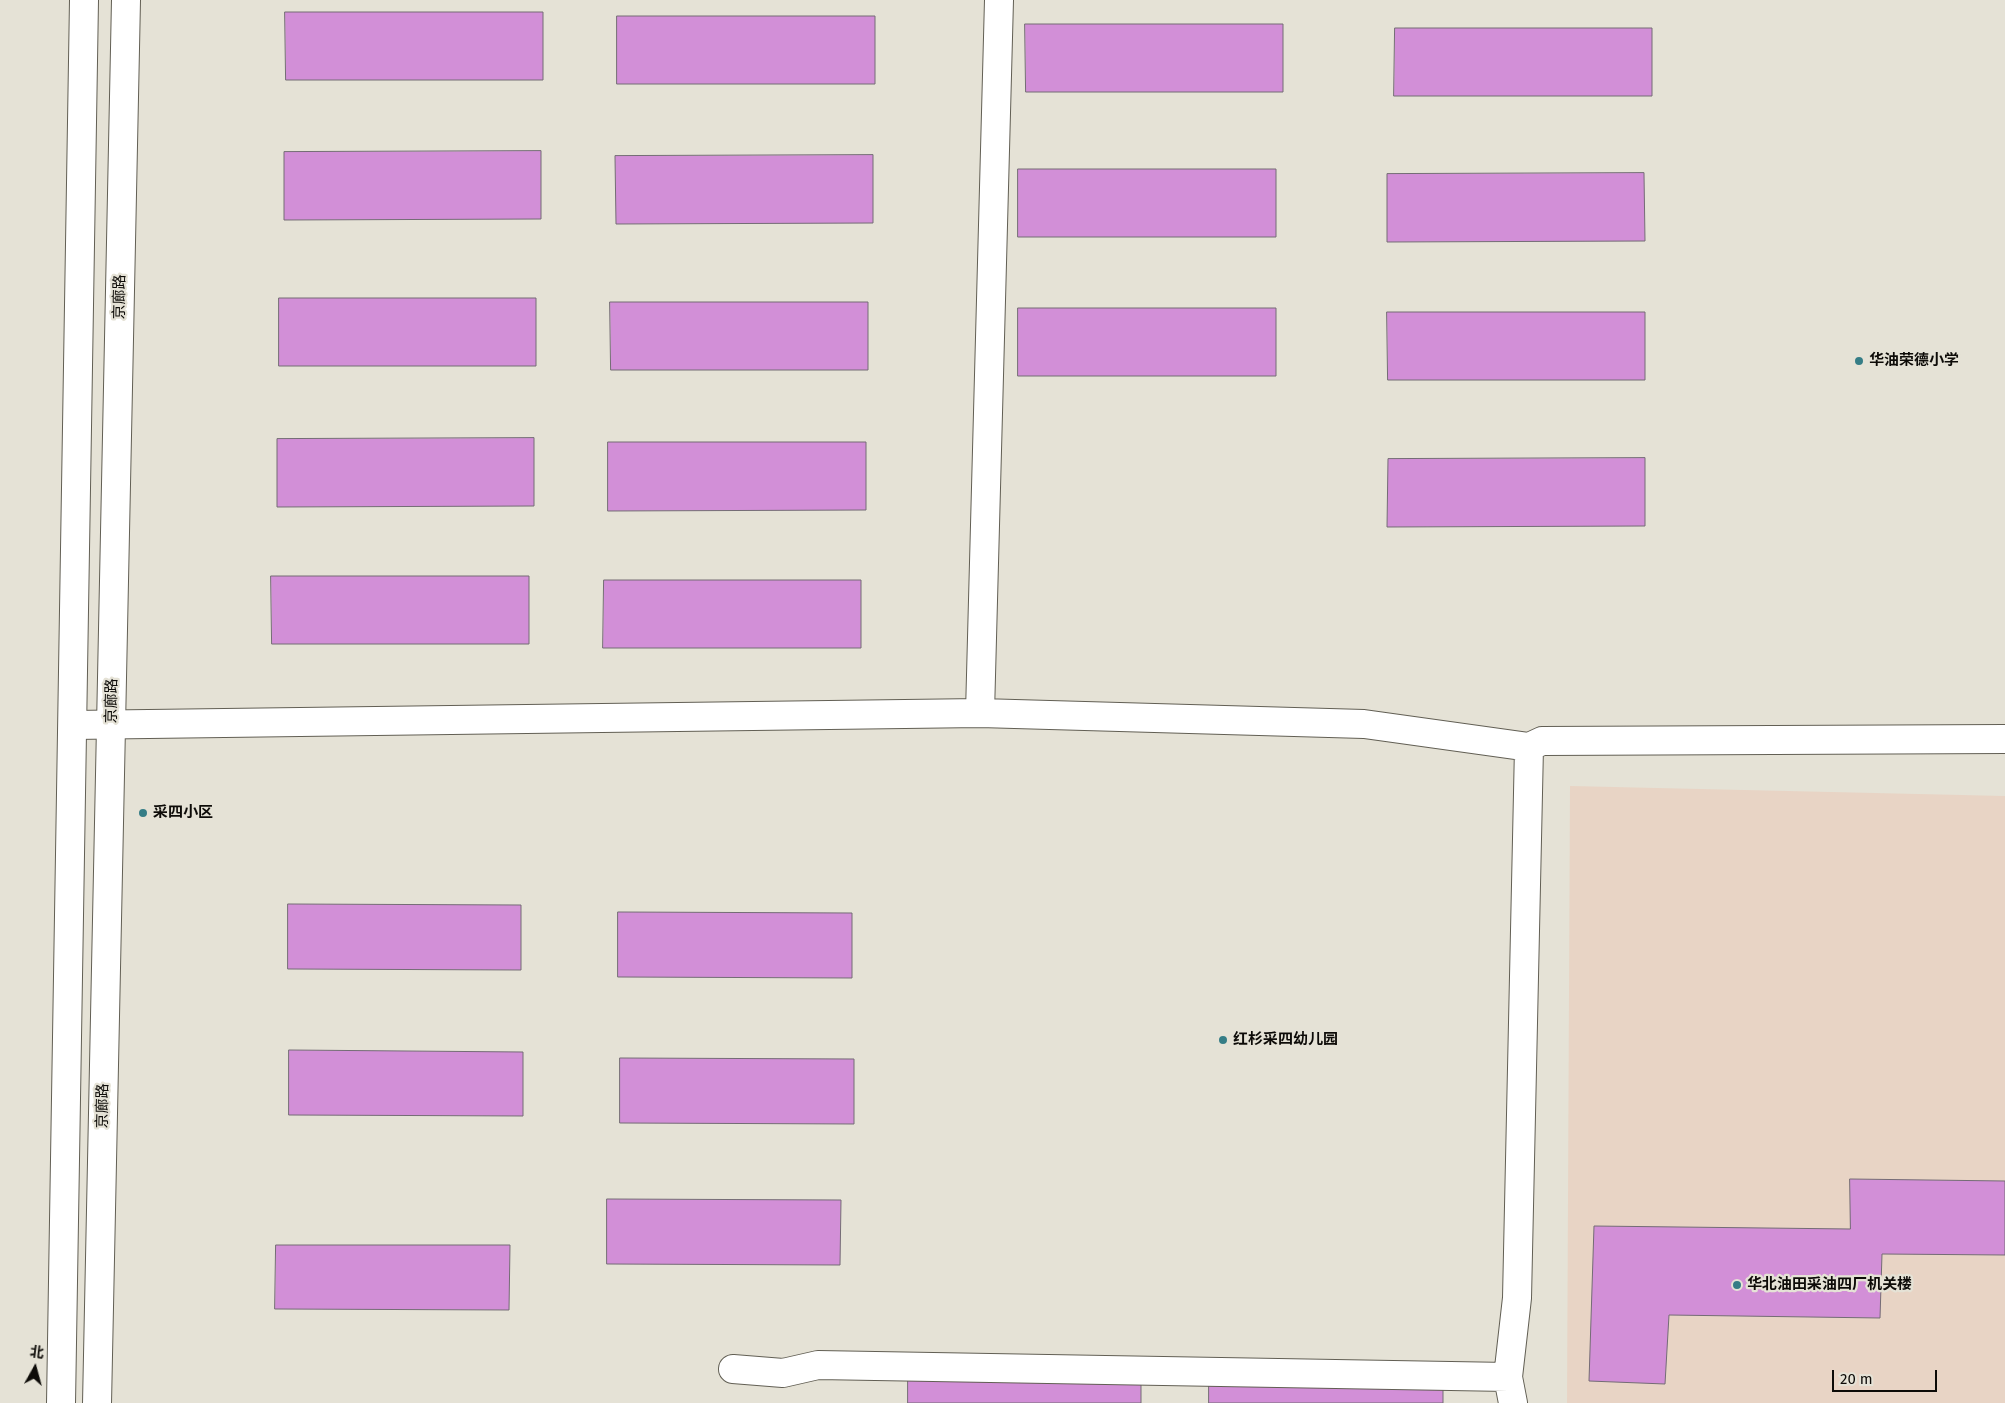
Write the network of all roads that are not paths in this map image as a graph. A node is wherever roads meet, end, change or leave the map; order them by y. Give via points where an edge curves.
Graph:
1 (84, 0) edge
2 (126, 0) edge
3 (999, 0) edge
4 (980, 713) junction
5 (111, 724) junction
6 (73, 725) junction
7 (2005, 739) edge
8 (1529, 747) junction
9 (733, 1369) dead end
10 (1508, 1376) junction
11 (61, 1403) edge
12 (97, 1403) edge
13 (1513, 1403) edge

1 - 6 street
2 - 5 street, 京廊路
3 - 4 street
4 - 5 street
4 - 8 street via 1364,724
5 - 6 street
5 - 12 street, 京廊路
6 - 11 street
7 - 8 street via 1542,741
8 - 10 street via 1517,1298
9 - 10 street via 783,1372 818,1364
10 - 13 street

